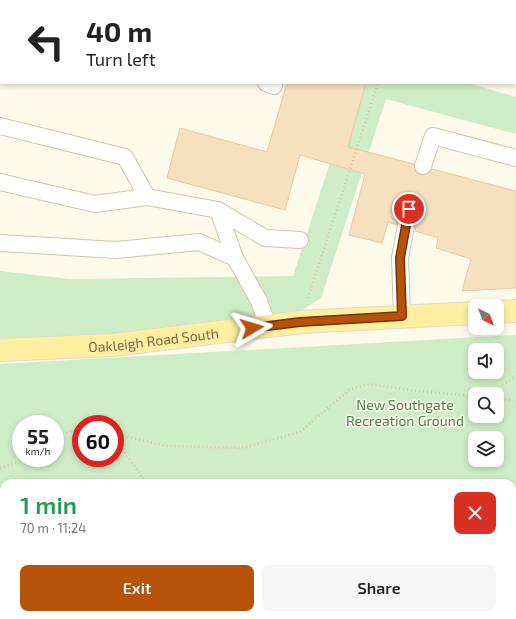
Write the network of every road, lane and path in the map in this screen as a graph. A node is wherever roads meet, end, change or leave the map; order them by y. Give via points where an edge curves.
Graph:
1 (378, 84) edge
2 (0, 126) edge
3 (516, 158) edge
4 (423, 166) dead end
5 (0, 182) edge
6 (147, 197) junction
7 (409, 209) dead end
8 (218, 210) junction
9 (300, 240) dead end
10 (0, 243) edge
11 (235, 258) junction
12 (516, 311) edge
13 (504, 312) edge
14 (468, 313) edge
15 (402, 316) junction
16 (300, 322) junction
17 (268, 326) junction
18 (0, 350) edge
19 (516, 376) edge
20 (500, 387) edge
21 (468, 396) edge
22 (504, 399) edge
23 (516, 400) edge
24 (124, 436) edge
25 (124, 452) edge
26 (12, 464) edge
27 (0, 468) edge
28 (143, 479) edge

1 - 16 path
2 - 6 lane via 125,157
3 - 4 lane via 433,136
5 - 6 lane via 96,204
6 - 8 lane
7 - 15 lane via 400,258
8 - 9 lane via 265,238
8 - 11 lane
10 - 11 lane via 116,250 199,242
11 - 17 lane via 259,302
12 - 13 main road
14 - 15 main road, Oakleigh Road South
15 - 16 main road, Oakleigh Road South
16 - 17 main road, Oakleigh Road South
17 - 18 main road, Oakleigh Road South via 113,345
19 - 20 path
21 - 24 path via 417,392 369,384 350,389 300,432 242,448 168,446
22 - 23 path
25 - 28 path
26 - 27 path

